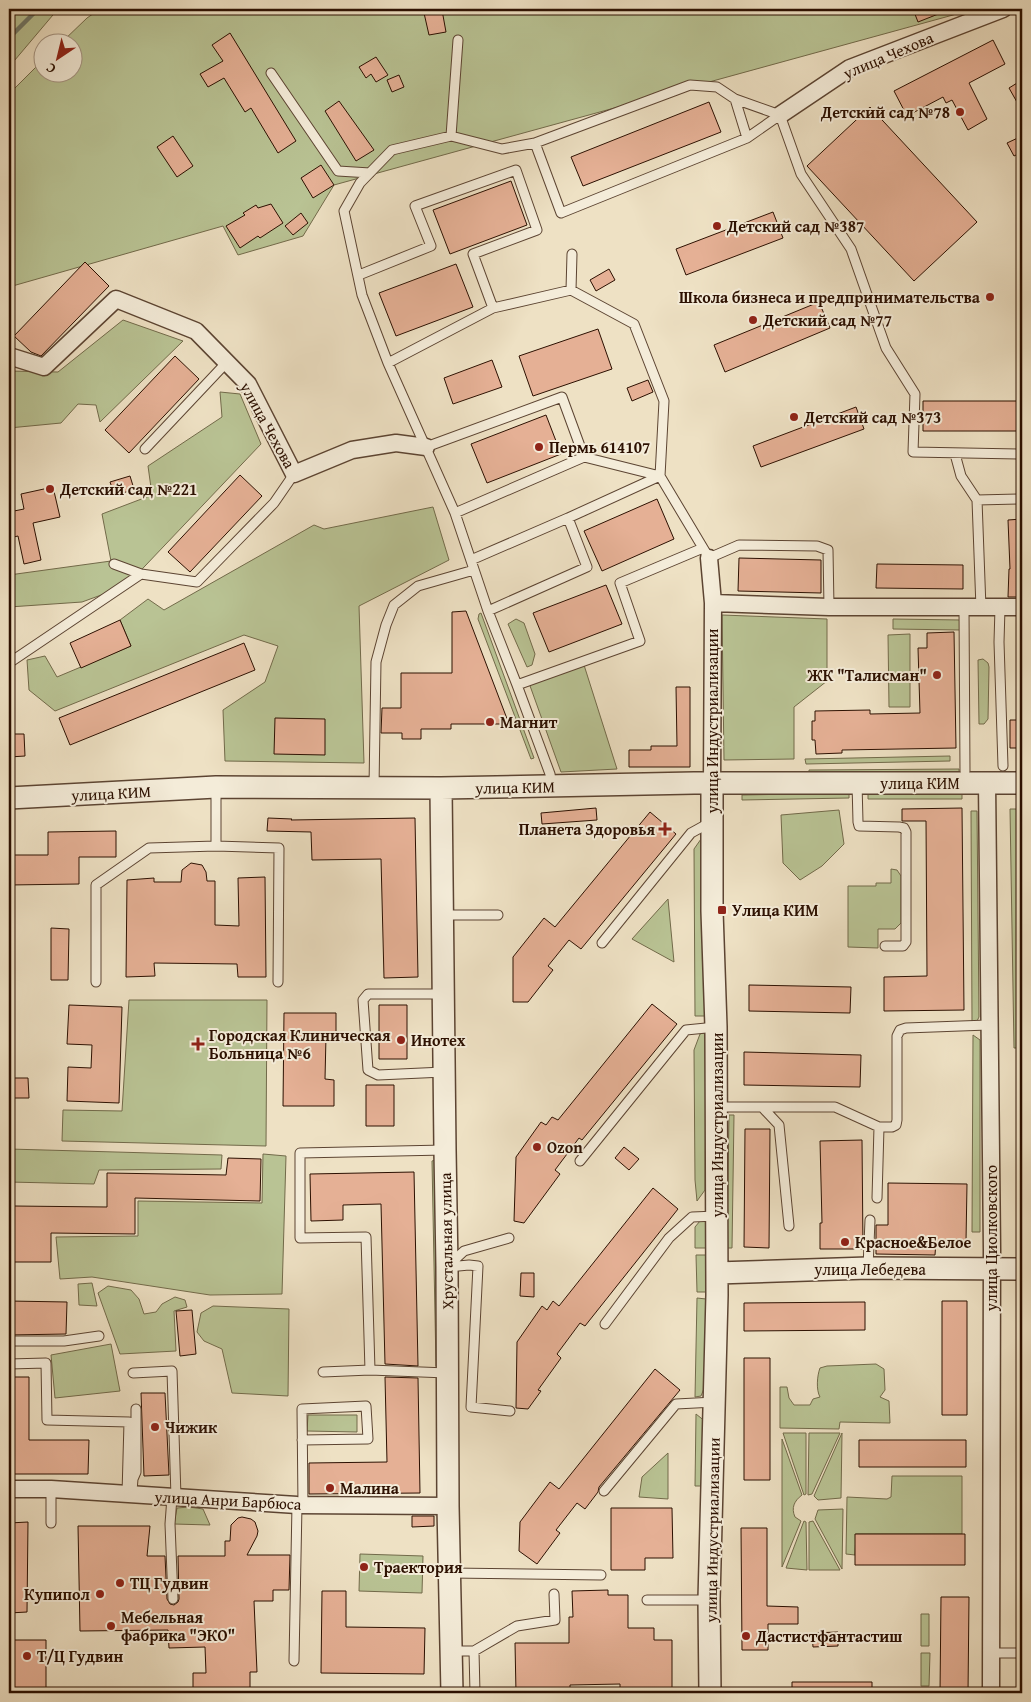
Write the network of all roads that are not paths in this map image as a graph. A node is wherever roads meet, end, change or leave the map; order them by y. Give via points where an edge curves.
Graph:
1 (1003, 9) edge
2 (458, 40) dead end
3 (271, 73) dead end
4 (735, 99) junction
5 (780, 115) junction
6 (451, 136) junction
7 (747, 138) junction
8 (535, 144) junction
9 (370, 173) junction
10 (572, 254) dead end
11 (359, 276) junction
12 (571, 290) junction
13 (493, 308) junction
14 (9, 356) edge
15 (227, 362) junction
16 (388, 363) junction
17 (426, 447) junction
18 (145, 449) dead end
19 (955, 454) junction
20 (1022, 454) edge
21 (584, 457) junction
22 (294, 474) junction
23 (660, 476) junction
24 (1022, 499) edge
25 (977, 500) junction
26 (455, 513) junction
27 (568, 518) junction
28 (706, 553) junction
29 (471, 560) junction
30 (114, 564) dead end
31 (474, 570) junction
32 (141, 574) junction
33 (713, 603) junction
34 (829, 607) junction
35 (1022, 607) edge
36 (964, 608) junction
37 (982, 608) junction
38 (1000, 608) junction
39 (488, 611) junction
40 (9, 663) edge
41 (517, 685) junction
42 (1003, 766) dead end
43 (966, 771) dead end
44 (987, 782) junction
45 (857, 783) junction
46 (1022, 783) edge
47 (712, 784) junction
48 (552, 786) junction
49 (216, 787) junction
50 (374, 788) junction
51 (441, 788) junction
52 (9, 798) edge
53 (712, 821) junction
54 (216, 846) junction
55 (498, 914) dead end
56 (442, 915) junction
57 (602, 943) dead end
58 (885, 946) dead end
59 (96, 982) dead end
60 (278, 982) dead end
61 (443, 994) junction
62 (988, 1025) junction
63 (716, 1027) junction
64 (444, 1072) junction
65 (717, 1107) junction
66 (762, 1107) junction
67 (879, 1127) junction
68 (445, 1150) junction
69 (580, 1161) dead end
70 (877, 1198) dead end
71 (716, 1216) junction
72 (870, 1220) dead end
73 (789, 1226) dead end
74 (509, 1238) dead end
75 (448, 1267) junction
76 (868, 1268) junction
77 (1022, 1269) edge
78 (991, 1270) junction
79 (717, 1273) junction
80 (605, 1324) dead end
81 (100, 1336) dead end
82 (9, 1341) edge
83 (9, 1364) edge
84 (370, 1370) junction
85 (323, 1372) dead end
86 (448, 1372) junction
87 (133, 1373) dead end
88 (715, 1402) junction
89 (136, 1409) dead end
90 (510, 1411) dead end
91 (302, 1440) junction
92 (9, 1489) edge
93 (51, 1489) junction
94 (604, 1491) dead end
95 (129, 1494) junction
96 (174, 1497) junction
97 (300, 1505) junction
98 (448, 1506) junction
99 (51, 1523) dead end
100 (450, 1573) junction
101 (601, 1575) dead end
102 (554, 1594) dead end
103 (173, 1599) dead end
104 (647, 1600) dead end
105 (710, 1600) junction
106 (452, 1651) junction
107 (474, 1651) junction
108 (991, 1653) junction
109 (1022, 1653) edge
110 (294, 1661) dead end
111 (452, 1693) edge
112 (475, 1693) edge
113 (710, 1693) edge
114 (991, 1693) edge

1 - 5 street, улица Чехова via 850,68
2 - 6 lane
3 - 9 lane via 338,171
4 - 5 lane
4 - 7 lane
4 - 8 lane via 717,87 690,84
5 - 7 lane
5 - 19 lane via 801,174 851,248 886,348 915,394 913,452
6 - 8 lane via 502,149
6 - 9 lane via 392,150
7 - 8 lane via 561,213
9 - 11 lane via 360,183 344,211
10 - 12 lane
11 - 13 lane via 431,246 415,206 516,170 537,230 474,254
11 - 16 lane via 362,295
12 - 13 lane
12 - 23 lane via 634,324 664,401
13 - 16 lane
14 - 15 street, улица Чехова via 44,367 116,299 196,331
15 - 18 lane
15 - 22 street, улица Чехова via 248,384
16 - 17 lane
17 - 21 lane via 562,397
17 - 22 street, улица Чехова via 396,443 352,450
17 - 26 lane
19 - 20 lane
19 - 25 lane via 961,476
21 - 23 lane
21 - 26 lane
22 - 32 lane via 274,503 197,582
23 - 27 lane
23 - 28 lane
24 - 25 lane
25 - 37 lane
26 - 29 lane
27 - 29 lane
27 - 39 lane via 586,567
28 - 33 street, улица Индустриализации
28 - 34 lane via 739,545 817,546 828,550
28 - 41 lane via 620,583 640,641
29 - 31 lane
30 - 32 lane
31 - 39 lane
31 - 50 lane via 418,586 394,605 376,662
32 - 40 lane
33 - 34 street
33 - 47 street, улица Индустриализации
34 - 36 street
35 - 38 street
36 - 37 street
36 - 43 lane
37 - 38 street
38 - 42 lane
39 - 41 lane
41 - 48 lane
44 - 45 street, улица КИМ
44 - 46 street, улица КИМ
44 - 62 street, улица Циолковского
45 - 47 street, улица КИМ
45 - 58 lane via 859,826 899,827 906,832 906,942 903,946
47 - 48 street, улица КИМ
47 - 53 street, улица Индустриализации
48 - 51 street, улица КИМ
49 - 50 street, улица КИМ
49 - 52 street, улица КИМ
49 - 54 lane
50 - 51 street, улица КИМ
51 - 56 street, Хрустальная улица
53 - 57 lane via 691,833
53 - 63 street, улица Индустриализации
54 - 59 lane via 149,848 96,885
54 - 60 lane via 279,848
55 - 56 lane
56 - 61 street, Хрустальная улица
61 - 64 street, Хрустальная улица
61 - 64 lane via 368,994 363,1000 368,1070 378,1075
62 - 67 lane via 900,1030 897,1036 896,1125
62 - 78 street, улица Циолковского
63 - 65 street, улица Индустриализации
63 - 69 lane via 686,1030
64 - 68 street, Хрустальная улица via 450,1107
65 - 66 lane
65 - 71 street, улица Индустриализации
66 - 67 lane via 835,1107
66 - 73 lane via 779,1125
67 - 70 lane
68 - 75 street, Хрустальная улица
68 - 84 lane via 300,1153 300,1238 366,1237
71 - 79 street, улица Индустриализации
71 - 80 lane via 692,1217 670,1238
72 - 76 lane
74 - 75 lane via 464,1251
75 - 86 street, Хрустальная улица
75 - 90 lane via 478,1266 471,1408
76 - 78 street, улица Лебедева
76 - 79 street, улица Лебедева
77 - 78 street, улица Лебедева
78 - 108 street, улица Циолковского
79 - 88 street, улица Индустриализации
81 - 82 lane via 64,1341
83 - 95 lane via 46,1363 47,1420 129,1422
84 - 85 lane
84 - 86 lane
86 - 98 street, Хрустальная улица
87 - 96 lane via 172,1371
88 - 94 lane via 676,1404
88 - 105 street, улица Индустриализации
89 - 95 lane via 136,1472
91 - 91 lane via 368,1439 366,1406 302,1409
91 - 97 lane
92 - 93 street, улица Анри Барбюса
93 - 95 street, улица Анри Барбюса
93 - 99 lane
95 - 96 street, улица Анри Барбюса
96 - 97 street, улица Анри Барбюса
96 - 103 lane via 170,1524
97 - 98 street, улица Анри Барбюса
97 - 110 lane
98 - 100 street, Хрустальная улица
100 - 101 lane
100 - 106 street, Хрустальная улица
102 - 107 lane via 555,1620 517,1626
104 - 105 lane
105 - 113 street, улица Индустриализации
106 - 107 lane
106 - 111 street, Хрустальная улица
107 - 112 lane
108 - 109 lane
108 - 114 street, улица Циолковского

